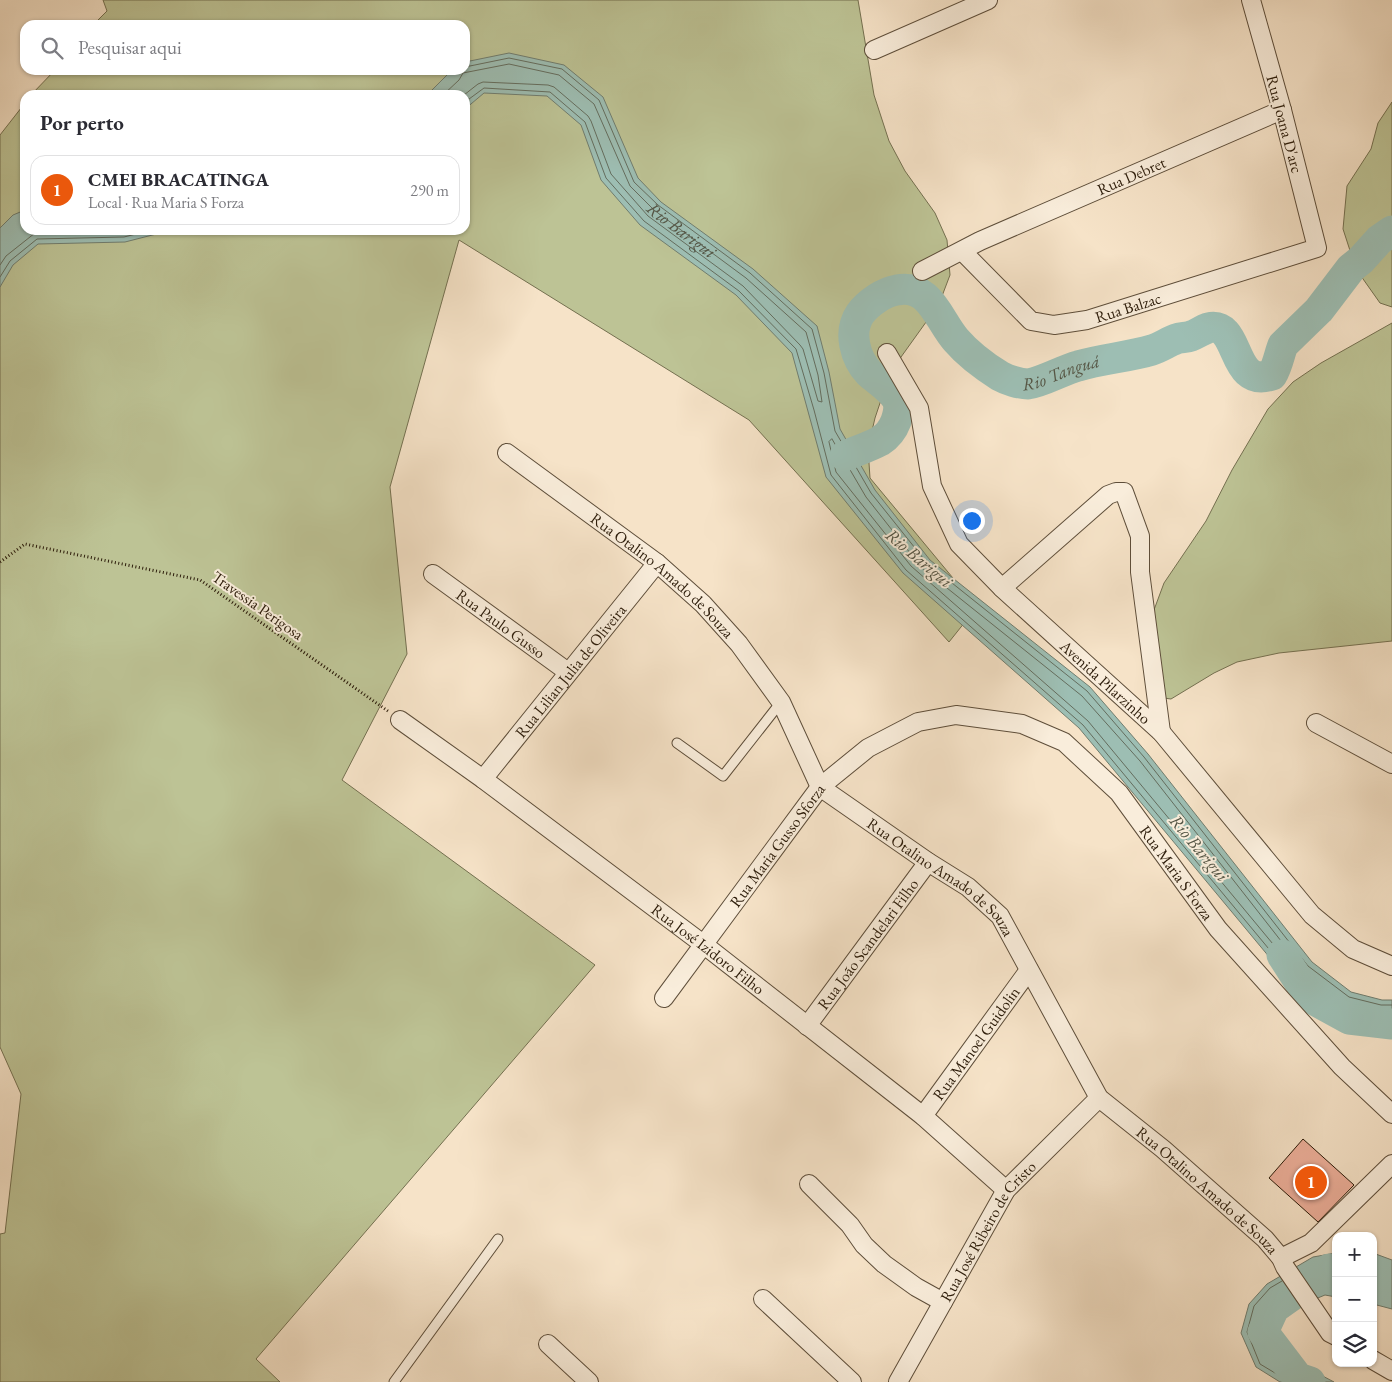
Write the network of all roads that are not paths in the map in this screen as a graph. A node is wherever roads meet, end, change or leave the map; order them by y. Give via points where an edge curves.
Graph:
1 (988, 0) edge
2 (1250, 0) edge
3 (874, 50) dead end
4 (1282, 110) junction
5 (1317, 248) joint
6 (962, 251) junction
7 (922, 272) dead end
8 (887, 353) dead end
9 (507, 453) dead end
10 (657, 563) junction
11 (433, 574) dead end
12 (1002, 588) junction
13 (568, 672) junction
14 (781, 702) junction
15 (400, 720) road end
16 (918, 722) joint
17 (1316, 723) dead end
18 (1161, 732) junction
19 (677, 743) dead end
20 (1392, 764) edge
21 (482, 778) junction
22 (820, 787) junction
23 (928, 862) junction
24 (703, 944) junction
25 (1392, 966) edge
26 (1029, 970) junction
27 (664, 998) dead end
28 (807, 1026) junction
29 (1099, 1098) junction
30 (1392, 1114) edge
31 (922, 1116) junction
32 (1392, 1164) edge
33 (810, 1184) dead end
34 (1006, 1190) junction
35 (498, 1239) dead end
36 (1283, 1262) junction
37 (763, 1299) dead end
38 (943, 1302) junction
39 (1332, 1334) edge
40 (548, 1344) dead end
41 (1377, 1362) edge
42 (1392, 1371) edge
43 (394, 1382) edge
44 (588, 1382) edge
45 (852, 1382) edge
46 (898, 1382) edge

1 - 3 street
2 - 4 street, Rua Joana D'arc
4 - 5 street, Rua Joana D'arc
4 - 6 street, Rua Debret
5 - 6 street, Rua Balzac via 1087,320 1054,325 1031,321
6 - 7 street, Rua Debret
8 - 12 street, Avenida Pilarzinho via 919,408 932,486 959,544
9 - 10 street, Rua Otalino Amado de Souza
10 - 13 street, Rua Lilian Julia de Oliveira
10 - 14 street, Rua Otalino Amado de Souza via 709,610 739,644
11 - 13 street, Rua Paulo Gusso
12 - 18 street, Avenida Pilarzinho
12 - 18 street via 1108,495 1124,492 1140,536 1140,572
13 - 21 street, Rua Lilian Julia de Oliveira
14 - 19 lane via 722,776
14 - 22 street, Rua Otalino Amado de Souza
15 - 21 street, Rua José Izidoro Filho
16 - 22 street, Rua Maria Gusso Sforza via 868,748
16 - 30 street, Rua Maria S Forza via 956,716 1022,724 1064,742 1119,793 1218,929 1342,1067
17 - 20 street
18 - 25 street, Avenida Pilarzinho via 1312,915 1353,949
21 - 24 street, Rua José Izidoro Filho
22 - 23 street, Rua Otalino Amado de Souza
22 - 24 street, Rua Maria Gusso Sforza
23 - 26 street, Rua Otalino Amado de Souza via 968,886 1000,916
23 - 28 street, Rua João Scandelari Filho
24 - 27 street, Rua Maria Gusso Sforza
24 - 28 street, Rua José Izidoro Filho
26 - 29 street, Rua Otalino Amado de Souza
26 - 31 street, Rua Manoel Guidolin
28 - 31 street, Rua José Izidoro Filho
29 - 34 street, Rua José Ribeiro de Cristo
29 - 36 street, Rua Otalino Amado de Souza via 1265,1239
31 - 34 street, Rua José Izidoro Filho
32 - 36 street via 1311,1243
33 - 38 street via 884,1264
34 - 38 street, Rua José Ribeiro de Cristo
35 - 43 lane
36 - 39 street, Rua Otalino Amado de Souza
37 - 45 street
38 - 46 street, Rua José Ribeiro de Cristo
40 - 44 street
41 - 42 street

